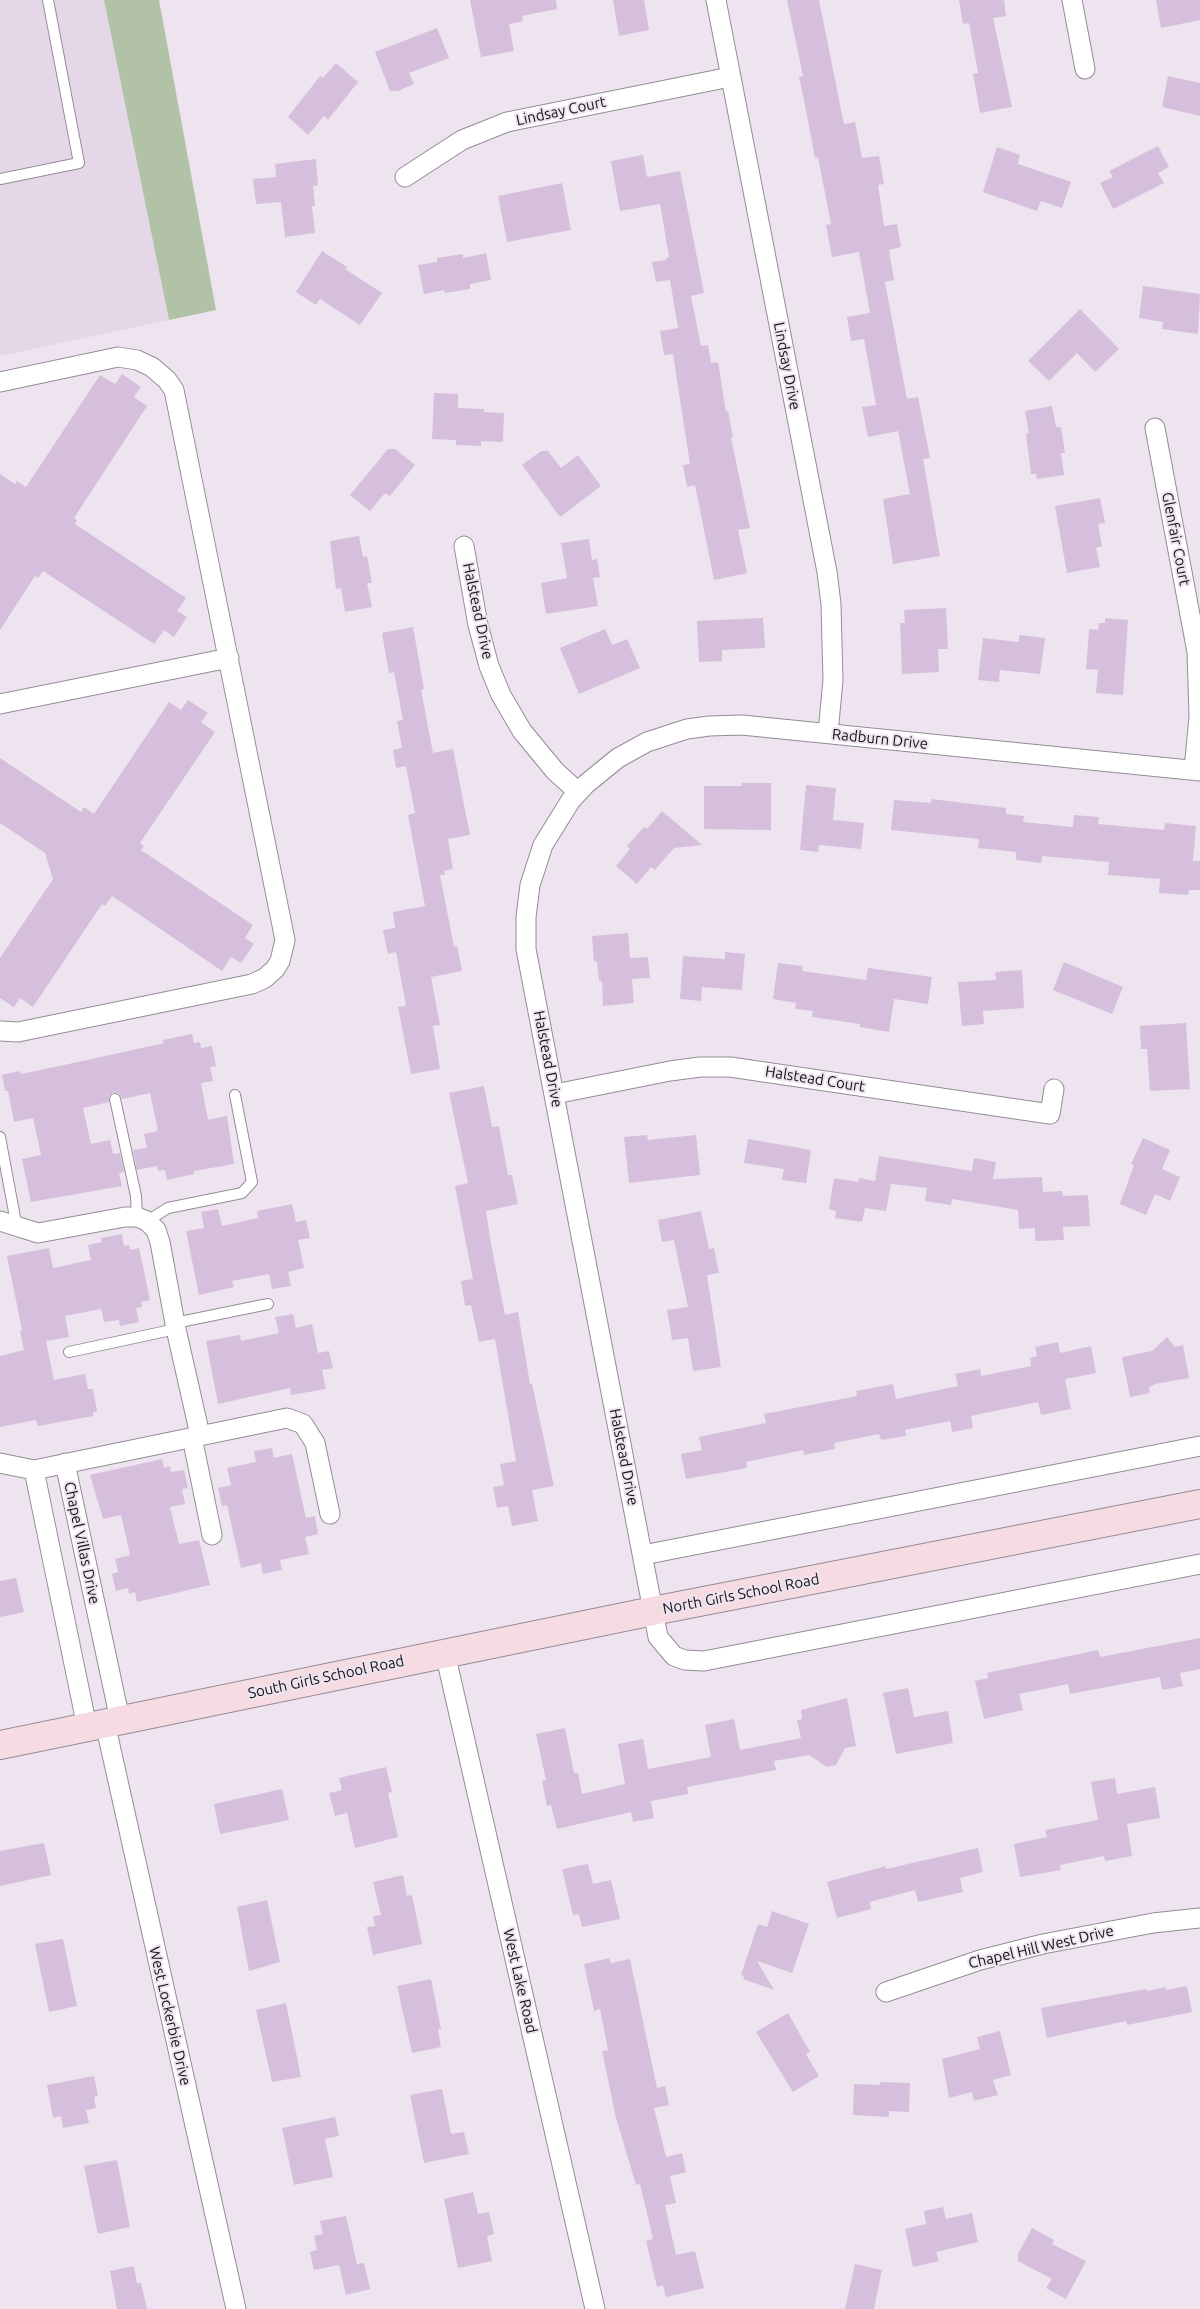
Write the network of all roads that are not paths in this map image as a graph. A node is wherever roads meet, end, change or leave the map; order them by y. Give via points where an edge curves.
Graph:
1 (48, 0) edge
2 (716, 0) edge
3 (1072, 0) edge
4 (1085, 69) dead end
5 (730, 77) junction
6 (405, 178) dead end
7 (0, 179) edge
8 (0, 382) edge
9 (1155, 428) dead end
10 (464, 546) dead end
11 (229, 658) junction
12 (0, 704) edge
13 (828, 734) junction
14 (1197, 771) edge
15 (578, 792) junction
16 (0, 1031) edge
17 (1054, 1089) dead end
18 (555, 1094) junction
19 (235, 1095) dead end
20 (115, 1099) dead end
21 (0, 1137) edge
22 (142, 1219) junction
23 (8, 1224) edge
24 (268, 1304) dead end
25 (176, 1326) junction
26 (69, 1352) dead end
27 (196, 1436) junction
28 (1200, 1446) edge
29 (0, 1463) edge
30 (65, 1463) junction
31 (34, 1470) junction
32 (1200, 1504) edge
33 (330, 1514) dead end
34 (212, 1535) dead end
35 (643, 1555) junction
36 (1200, 1564) edge
37 (653, 1611) junction
38 (445, 1653) junction
39 (104, 1723) junction
40 (0, 1745) edge
41 (1200, 1918) edge
42 (886, 1992) dead end
43 (236, 2309) edge
44 (594, 2309) edge

1 - 7 lane via 79,162
2 - 5 street, Lindsay Drive
3 - 4 street
5 - 6 street, Lindsay Court via 507,122 462,140
5 - 13 street, Lindsay Drive via 827,572 832,615 833,680
8 - 11 street via 118,357 152,366 167,380 177,397
9 - 14 street, Glenfair Court via 1198,652
10 - 15 street, Halstead Drive via 478,625 489,666 502,695 522,731 555,771
11 - 12 street
11 - 16 street via 284,933 283,949 275,969 252,984 18,1032
13 - 14 street, Radburn Drive
13 - 15 street, Radburn Drive via 731,724 677,731 618,758
15 - 18 street, Halstead Drive via 543,845 530,886 526,917 526,949
17 - 18 street, Halstead Court via 1050,1114 730,1067 700,1067
18 - 35 street, Halstead Drive
19 - 22 lane via 252,1182 242,1193 168,1208
20 - 22 lane
21 - 23 lane
22 - 23 street via 124,1217 38,1234
22 - 25 street via 156,1230 160,1242
24 - 25 lane
25 - 26 lane
25 - 27 street
27 - 30 street, Chapel Villas Drive
27 - 33 street, Chapel Villas Drive via 287,1418 303,1424 315,1443
27 - 34 street
28 - 35 street
29 - 31 street
30 - 31 street
30 - 39 street, Chapel Villas Drive
31 - 39 street
32 - 37 main road, North Girls School Road
35 - 37 street, Halstead Drive
36 - 37 street, North Girls School Road via 697,1662 674,1656 661,1642
37 - 38 main road, South Girls School Road
38 - 39 main road, South Girls School Road
38 - 44 street, West Lake Road
39 - 40 main road, South Girls School Road
39 - 43 street, West Lockerbie Drive
41 - 42 street, Chapel Hill West Drive via 1153,1923 1043,1944 980,1960

